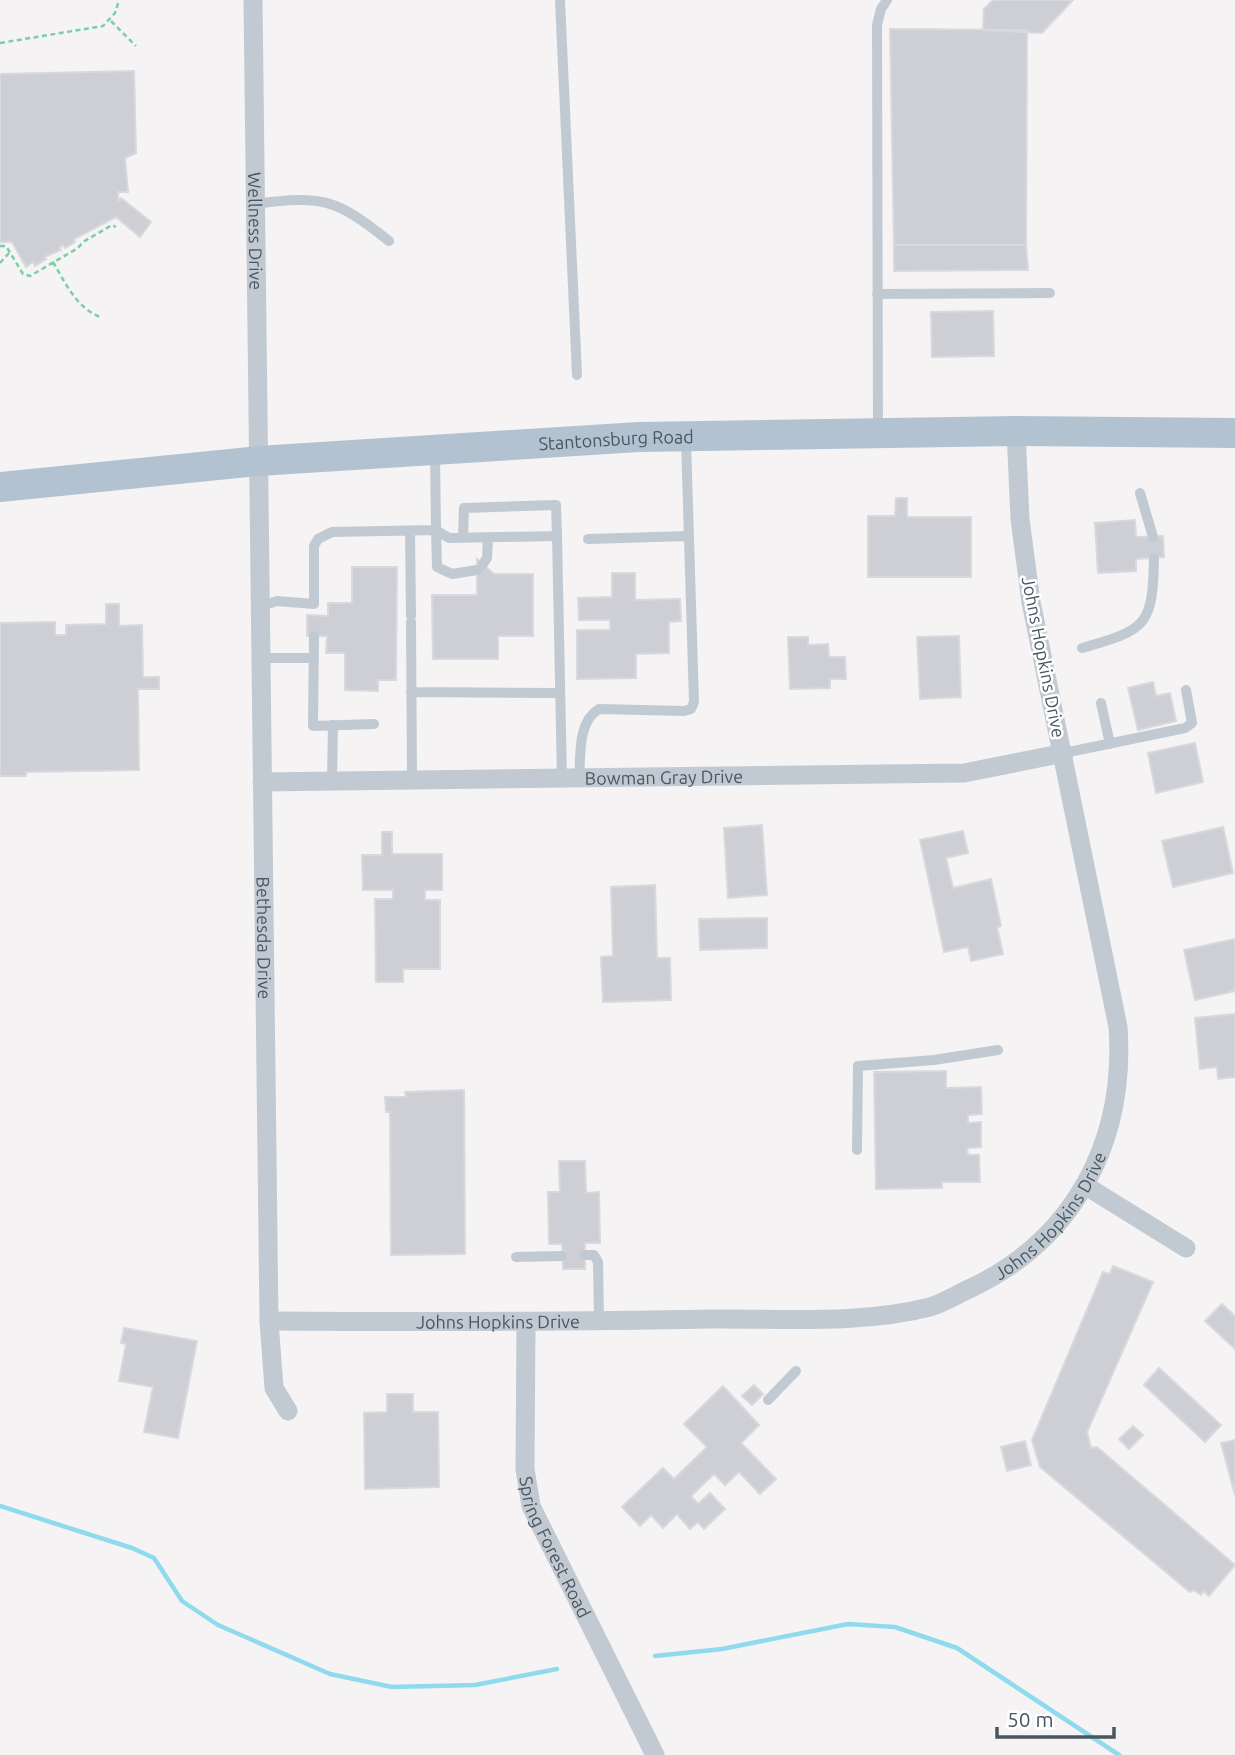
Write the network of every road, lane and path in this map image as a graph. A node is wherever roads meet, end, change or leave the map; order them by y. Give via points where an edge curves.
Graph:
1 (119, 0) edge
2 (253, 0) edge
3 (560, 0) edge
4 (887, 0) edge
5 (110, 20) junction
6 (0, 43) edge
7 (136, 46) dead end
8 (255, 204) junction
9 (116, 227) dead end
10 (389, 241) dead end
11 (0, 246) edge
12 (9, 253) junction
13 (53, 262) junction
14 (0, 263) edge
15 (1050, 293) dead end
16 (877, 294) junction
17 (100, 317) dead end
18 (577, 375) dead end
19 (1016, 431) junction
20 (1235, 433) edge
21 (878, 434) junction
22 (685, 437) junction
23 (435, 450) junction
24 (258, 460) junction
25 (0, 487) edge
26 (1140, 492) dead end
27 (436, 530) junction
28 (410, 531) junction
29 (557, 536) junction
30 (689, 536) junction
31 (463, 537) junction
32 (1153, 537) dead end
33 (488, 538) junction
34 (588, 539) dead end
35 (1154, 558) dead end
36 (314, 604) junction
37 (261, 606) junction
38 (314, 616) dead end
39 (314, 636) dead end
40 (1082, 648) dead end
41 (261, 658) junction
42 (314, 658) junction
43 (1186, 690) dead end
44 (411, 692) junction
45 (560, 693) junction
46 (1101, 703) dead end
47 (374, 724) dead end
48 (333, 725) junction
49 (1110, 744) junction
50 (1064, 753) junction
51 (571, 779) junction
52 (412, 780) junction
53 (332, 781) junction
54 (261, 782) junction
55 (998, 1050) dead end
56 (857, 1150) dead end
57 (1086, 1186) junction
58 (1186, 1248) dead end
59 (585, 1255) dead end
60 (562, 1256) dead end
61 (516, 1257) dead end
62 (269, 1321) junction
63 (599, 1321) junction
64 (526, 1322) junction
65 (796, 1371) dead end
66 (768, 1399) dead end
67 (288, 1411) dead end
68 (655, 1755) edge

1 - 5 path
2 - 8 street, Wellness Drive
3 - 18 lane
4 - 16 lane via 877,25
5 - 6 path via 95,28
5 - 7 path
8 - 10 lane via 317,200 339,205
8 - 24 street, Wellness Drive
9 - 13 path via 112,225
11 - 12 path via 6,246
12 - 13 path via 23,274 30,276
12 - 14 path
13 - 17 path via 77,301
15 - 16 lane
16 - 21 lane
19 - 20 main road, Stantonsburg Road
19 - 21 main road, Stantonsburg Road
19 - 50 street, Johns Hopkins Drive via 1020,519 1031,602
21 - 22 main road, Stantonsburg Road
22 - 23 main road, Stantonsburg Road
22 - 30 lane
23 - 24 main road, Stantonsburg Road
23 - 27 lane
24 - 25 main road, Stantonsburg Road
24 - 37 street, Bethesda Drive
26 - 32 lane
27 - 28 lane
27 - 31 lane via 449,538
27 - 33 lane via 437,567 452,574 480,567 487,558
28 - 36 lane via 332,532 318,539 314,546
28 - 44 lane
29 - 31 lane via 556,505 464,508
29 - 33 lane
29 - 45 lane
30 - 34 lane
30 - 51 lane via 691,709 598,709 584,727
31 - 33 lane
35 - 40 lane via 1146,616 1129,635
36 - 37 lane via 277,601
36 - 38 lane
37 - 41 street, Bethesda Drive
39 - 42 lane
41 - 42 lane
41 - 54 street, Bethesda Drive
42 - 48 lane via 313,726
43 - 49 lane via 1192,723 1185,728
44 - 45 lane
44 - 52 lane
45 - 51 lane
46 - 49 lane
47 - 48 lane
48 - 53 lane
49 - 50 lane
50 - 51 street, Bowman Gray Drive via 964,773
50 - 57 street, Johns Hopkins Drive via 1118,1027 1121,1068 1113,1117
51 - 52 street, Bowman Gray Drive
52 - 53 street, Bowman Gray Drive
53 - 54 street, Bowman Gray Drive
54 - 62 street, Bethesda Drive
55 - 56 lane via 858,1066
57 - 58 street
57 - 63 street, Johns Hopkins Drive via 1056,1227 1026,1255 987,1281 932,1306 873,1317
59 - 63 lane via 594,1255 598,1262
60 - 61 lane
62 - 64 street, Johns Hopkins Drive
62 - 67 street, Bethesda Drive via 274,1388
63 - 64 street, Johns Hopkins Drive
64 - 68 street, Spring Forest Road via 524,1469 531,1506
65 - 66 lane

